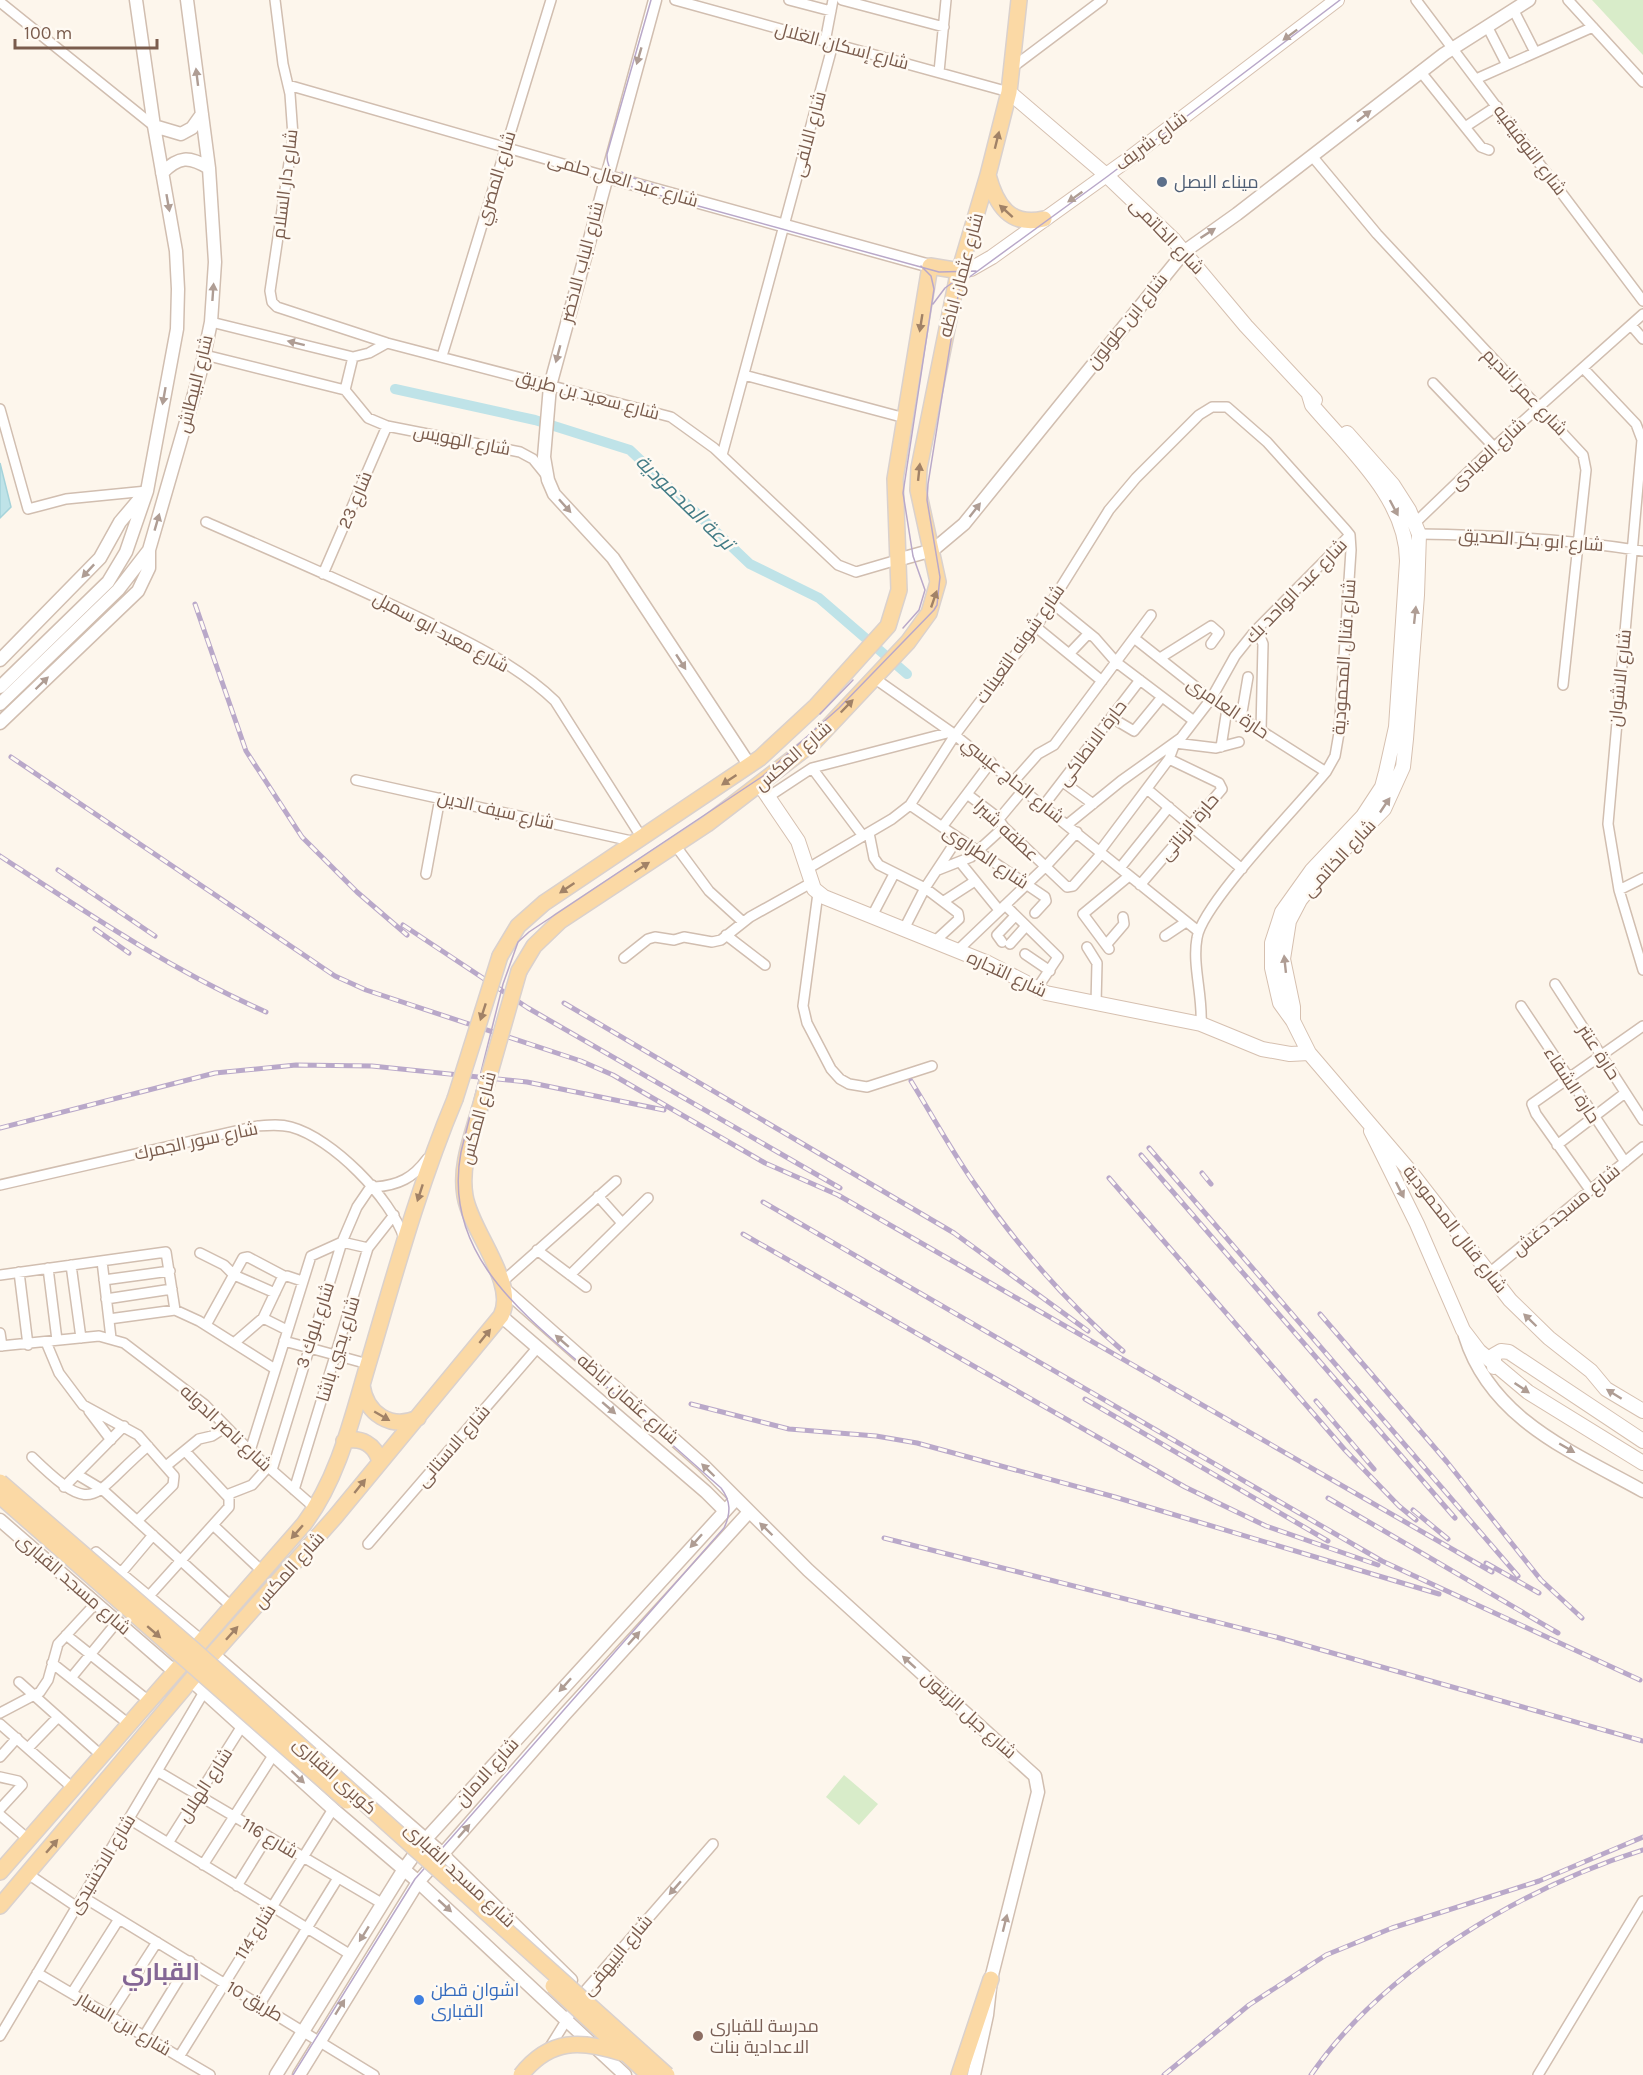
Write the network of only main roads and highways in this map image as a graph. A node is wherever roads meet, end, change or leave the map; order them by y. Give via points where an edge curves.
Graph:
1 (1019, 0) edge
2 (1337, 0) edge
3 (1009, 92) junction
4 (988, 175) junction
5 (1107, 175) junction
6 (1044, 219) junction
7 (930, 266) joint
8 (960, 271) junction
9 (1309, 395) junction
10 (933, 550) joint
11 (897, 560) joint
12 (764, 791) junction
13 (1293, 1021) junction
14 (1309, 1053) junction
15 (1365, 1119) junction
16 (1494, 1367) junction
17 (362, 1385) junction
18 (1643, 1411) edge
19 (419, 1418) junction
20 (344, 1441) junction
21 (1643, 1441) edge
22 (380, 1462) junction
23 (1643, 1463) edge
24 (0, 1482) edge
25 (0, 1497) edge
26 (0, 1872) edge
27 (0, 1906) edge
28 (991, 1979) road end
29 (626, 2054) junction
30 (521, 2075) edge
31 (649, 2075) edge
32 (667, 2075) edge
33 (959, 2075) edge

1 - 3 main road, شارع عثمان اباظه
2 -> 5 main road, شارع شريف
4 -> 3 main road, شارع عثمان اباظه
3 - 5 main road, شارع الخاتمى
6 -> 4 main road via 1029,222 1010,216 996,199
4 - 8 main road, شارع عثمان اباظه
5 -> 6 main road, شارع شريف
5 - 9 main road, شارع الخاتمى via 1185,251
6 - 8 main road, شارع شريف via 981,265
7 - 8 main road, شارع عبد العال حلمى
7 -> 11 main road, شارع عثمان اباظه via 894,494
10 -> 8 main road, شارع عثمان اباظه via 920,501 919,468
9 -> 13 main road, شارع الخاتمى via 1312,405 1393,504 1405,536 1407,561 1396,727 1382,787 1363,816 1299,885 1276,925 1272,968 1280,1003
13 -> 9 main road, شارع الخاتمى via 1283,959 1289,921 1324,870 1384,809 1403,767 1417,595 1417,529 1393,485
12 -> 10 main road, شارع المكس via 908,642 937,592
11 -> 17 main road, شارع المكس, bridge via 899,590 888,626 776,745 529,915 512,933 500,956 455,1099 436,1141
12 - 14 main road, شارع التجاره via 798,841 814,888 872,916 997,967 1036,990 1201,1024 1262,1049
19 -> 12 main road, شارع المكس, bridge via 501,1316 505,1304 503,1285 465,1198 464,1170 526,957 544,933
13 - 14 main road, شارع قنال المحمودية
14 - 15 main road, شارع قنال المحمودية
15 -> 16 main road via 1463,1329
18 -> 15 main road, شارع قنال المحمودية via 1606,1389 1591,1371 1516,1307 1434,1200
16 - 21 main road via 1492,1359 1497,1352 1509,1352
16 -> 23 main road via 1533,1396
17 -> 19 main road via 369,1406 385,1419 405,1422
17 - 20 main road, شارع المكس
19 - 22 main road, شارع المكس
20 - 22 main road via 365,1442 375,1450
20 -> 26 main road, شارع المكس via 327,1488 315,1508
27 -> 22 main road, شارع المكس via 198,1687 213,1654
24 - 32 main road, كوبرى القبارى, bridge via 194,1650
25 -> 29 main road, كوبرى القبارى, bridge via 398,1845
28 - 33 main road
29 - 30 main road, bridge via 583,2043 568,2044 540,2055
29 - 31 main road, كوبرى القبارى, bridge

